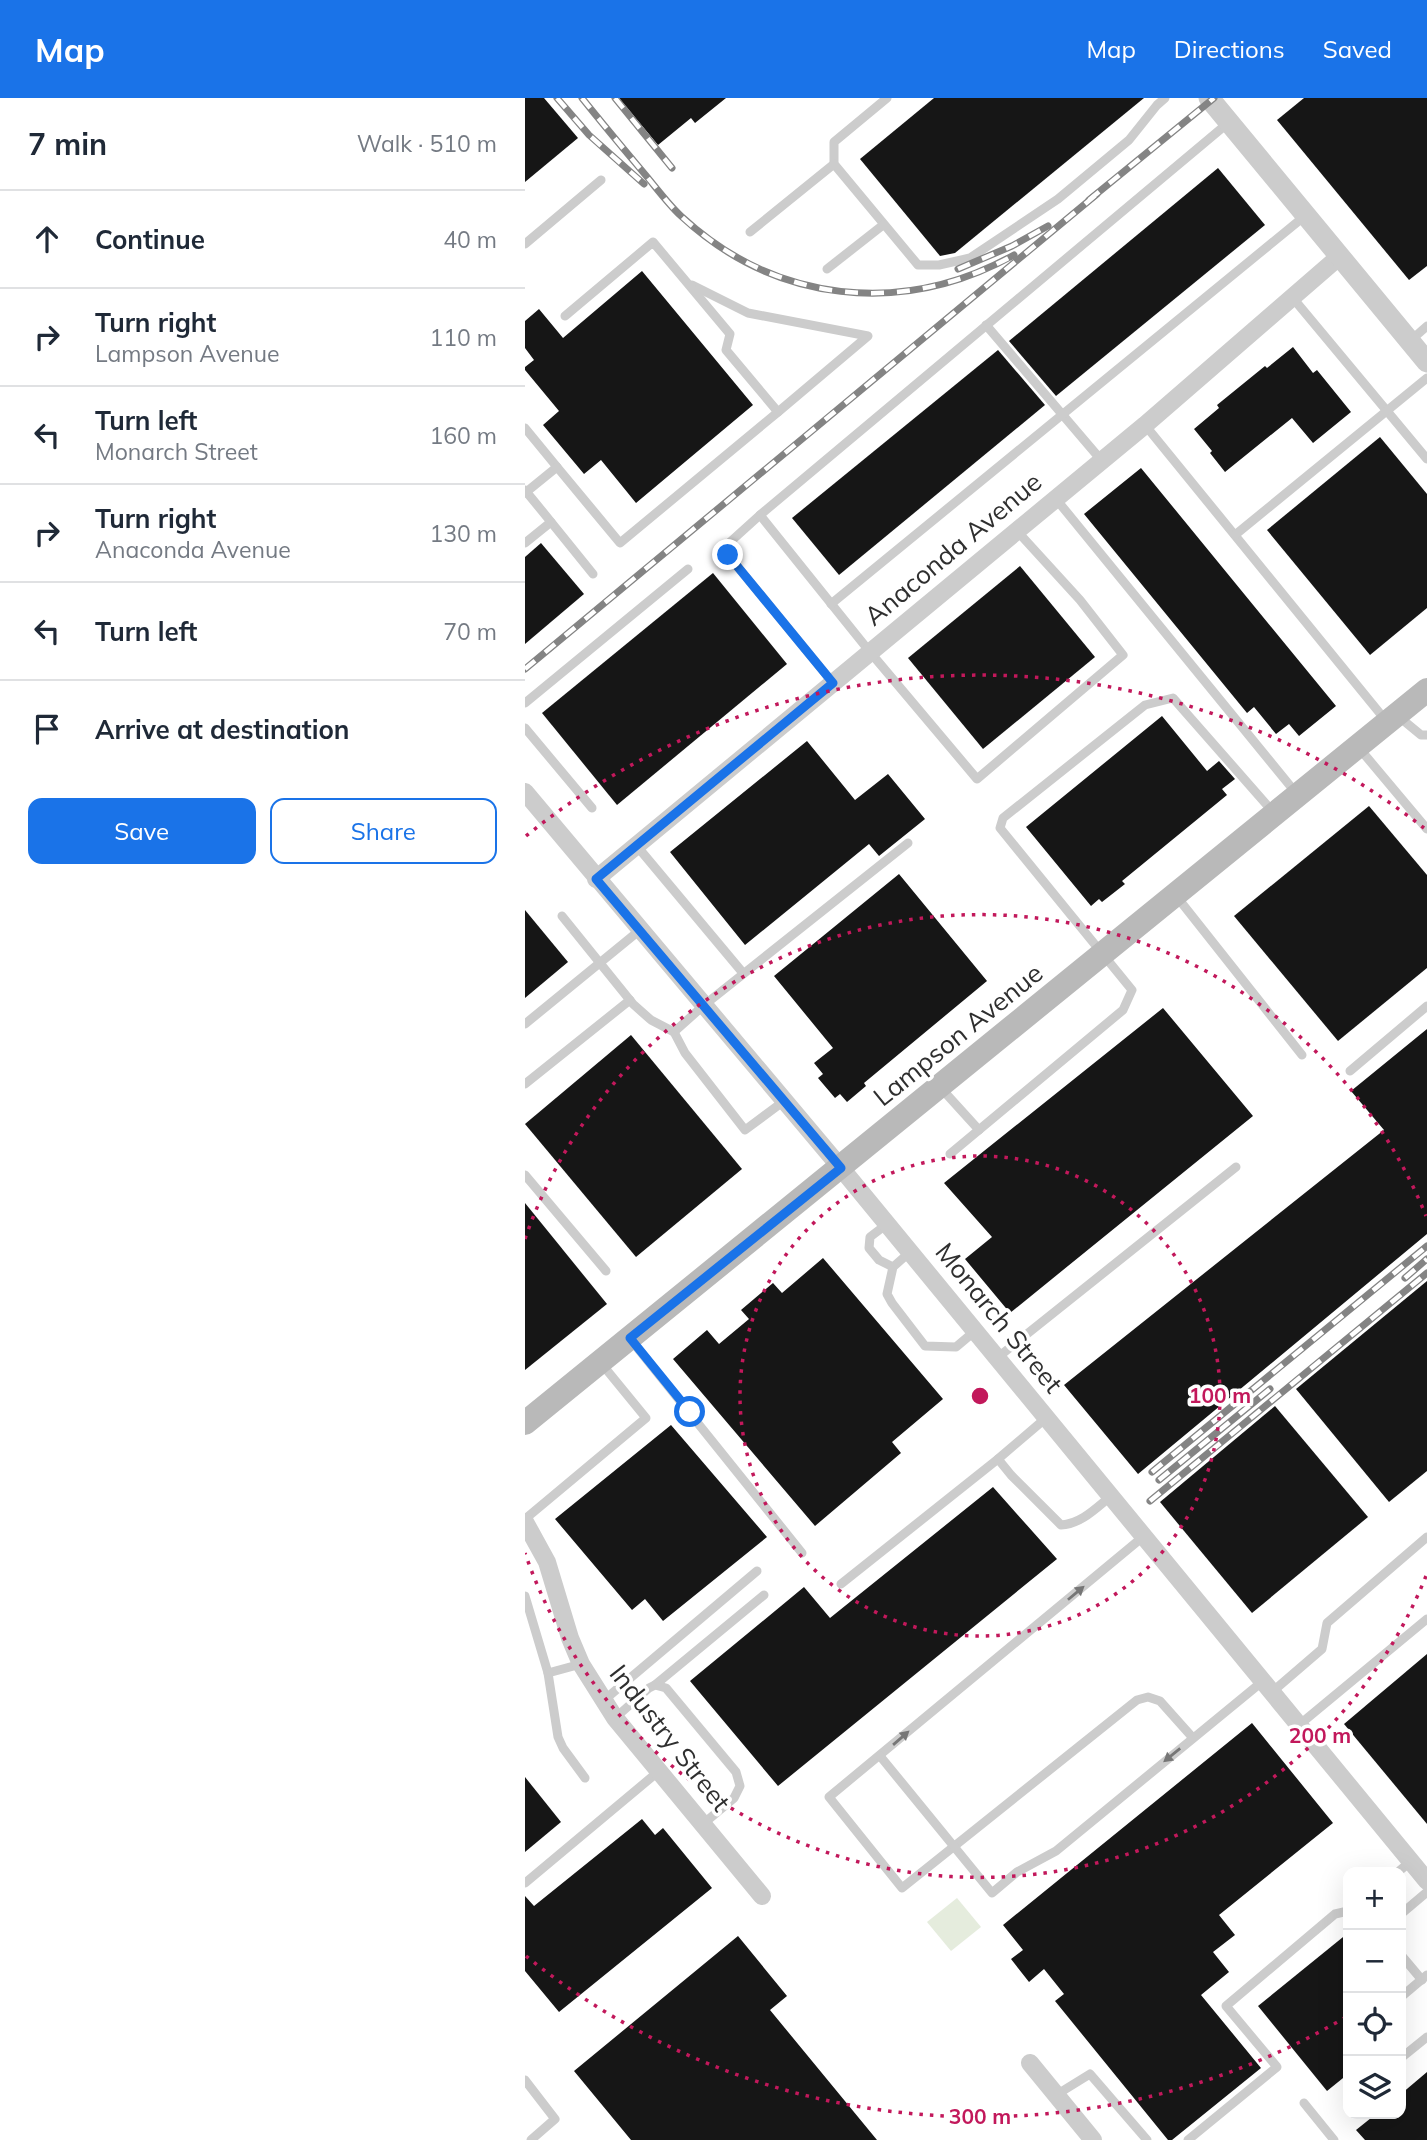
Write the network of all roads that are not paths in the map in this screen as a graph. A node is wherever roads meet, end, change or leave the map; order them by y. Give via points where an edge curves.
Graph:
1 (887, 98) edge
2 (1165, 98) edge
3 (1209, 98) edge
4 (1229, 122) junction
5 (834, 164) junction
6 (601, 180) dead end
7 (1306, 215) junction
8 (883, 225) junction
9 (750, 232) dead end
10 (525, 244) edge
11 (1340, 256) junction
12 (827, 270) dead end
13 (686, 282) junction
14 (1292, 297) junction
15 (565, 316) dead end
16 (986, 325) junction
17 (1427, 326) edge
18 (1409, 341) junction
19 (1427, 362) edge
20 (1427, 378) edge
21 (1387, 411) junction
22 (778, 412) junction
23 (1061, 414) junction
24 (1145, 425) junction
25 (525, 428) edge
26 (1427, 459) edge
27 (1102, 461) junction
28 (557, 467) junction
29 (526, 492) edge
30 (1056, 499) junction
31 (760, 514) junction
32 (551, 522) junction
33 (1017, 530) junction
34 (1235, 535) junction
35 (526, 540) edge
36 (688, 569) dead end
37 (593, 573) dead end
38 (831, 604) junction
39 (870, 652) junction
40 (833, 683) junction
41 (1427, 690) edge
42 (525, 703) edge
43 (1392, 719) junction
44 (525, 728) edge
45 (1427, 735) edge
46 (1358, 747) junction
47 (525, 792) edge
48 (1298, 796) junction
49 (592, 808) dead end
50 (1275, 814) junction
51 (1427, 828) edge
52 (908, 843) dead end
53 (636, 845) junction
54 (596, 879) junction
55 (1176, 895) junction
56 (562, 916) dead end
57 (639, 930) junction
58 (1103, 955) junction
59 (600, 963) junction
60 (743, 974) junction
61 (630, 1000) junction
62 (703, 1006) junction
63 (1427, 1006) edge
64 (525, 1024) edge
65 (674, 1032) junction
66 (1302, 1055) dead end
67 (1350, 1071) dead end
68 (525, 1084) edge
69 (940, 1087) junction
70 (784, 1101) junction
71 (979, 1130) junction
72 (950, 1154) dead end
73 (1235, 1167) dead end
74 (841, 1168) junction
75 (525, 1175) edge
76 (887, 1223) junction
77 (910, 1252) junction
78 (893, 1266) junction
79 (606, 1271) dead end
80 (975, 1331) junction
81 (630, 1338) junction
82 (997, 1358) junction
83 (601, 1362) junction
84 (1046, 1418) junction
85 (525, 1423) edge
86 (998, 1459) junction
87 (1111, 1496) junction
88 (525, 1521) edge
89 (1144, 1536) junction
90 (1427, 1537) edge
91 (802, 1553) dead end
92 (757, 1571) dead end
93 (841, 1584) dead end
94 (764, 1595) dead end
95 (525, 1596) edge
96 (1427, 1619) edge
97 (535, 1628) junction
98 (525, 1635) edge
99 (582, 1664) junction
100 (548, 1673) junction
101 (656, 1685) junction
102 (1267, 1686) junction
103 (603, 1701) junction
104 (615, 1718) junction
105 (1299, 1725) junction
106 (1193, 1738) junction
107 (880, 1756) junction
108 (660, 1771) junction
109 (585, 1778) dead end
110 (703, 1824) junction
111 (953, 1847) junction
112 (1404, 1867) edge
113 (1406, 1868) edge
114 (1427, 1881) edge
115 (525, 1883) edge
116 (1427, 1892) edge
117 (762, 1896) dead end
118 (1406, 1910) edge
119 (1343, 1912) edge
120 (1406, 1960) edge
121 (1424, 1977) edge
122 (1406, 1993) edge
123 (1427, 2036) edge
124 (1404, 2056) edge
125 (1030, 2063) dead end
126 (525, 2080) edge
127 (1056, 2095) junction
128 (1304, 2103) dead end
129 (531, 2140) edge
130 (1093, 2140) edge
131 (1147, 2140) edge
132 (1188, 2140) edge
133 (1334, 2140) edge

1 - 5 lane via 834,142
2 - 8 lane via 1129,140 1058,199 971,258 918,265
3 - 4 street
4 - 7 street
4 - 16 lane
5 - 8 lane
5 - 9 lane
6 - 10 lane
7 - 11 street
7 - 23 lane
8 - 12 lane
11 - 14 street, Anaconda Avenue
11 - 18 street
13 - 15 lane via 653,242
13 - 22 lane via 730,334 726,350
13 - 22 lane via 748,313 868,336
14 - 21 lane
14 - 24 street, Anaconda Avenue
16 - 23 lane
16 - 31 lane
17 - 18 lane
18 - 19 street
20 - 21 lane
21 - 26 lane
21 - 34 lane
22 - 28 lane via 620,543
23 - 27 lane
23 - 38 lane
24 - 27 street, Anaconda Avenue
24 - 34 lane
25 - 28 lane
27 - 30 street, Anaconda Avenue
28 - 29 lane
29 - 32 lane
30 - 33 street, Anaconda Avenue
30 - 48 lane
31 - 38 lane
31 - 40 lane via 729,542 728,555
32 - 35 lane
32 - 37 lane
33 - 39 street, Anaconda Avenue
33 - 39 lane via 1123,655 977,779
34 - 43 lane
36 - 42 lane
38 - 39 lane
39 - 40 street, Anaconda Avenue
40 - 53 street, Anaconda Avenue
41 - 43 main road, Lampson Avenue
43 - 45 lane
43 - 46 main road, Lampson Avenue
44 - 49 lane
46 - 48 main road, Lampson Avenue
46 - 51 lane
47 - 54 street, Monarch Street
48 - 50 main road, Lampson Avenue
50 - 55 main road, Lampson Avenue
50 - 58 lane via 1173,698 1145,705 1003,818 1000,828
52 - 60 lane
53 - 54 street, Anaconda Avenue
53 - 60 lane
54 - 57 street, Monarch Street
55 - 58 main road, Lampson Avenue
55 - 66 lane
56 - 59 lane
57 - 59 lane
57 - 62 street, Monarch Street
58 - 69 main road, Lampson Avenue
58 - 71 lane via 1132,990 1123,1010
59 - 61 lane
59 - 64 lane
60 - 62 lane
61 - 65 lane via 651,1020
61 - 68 lane
62 - 65 lane
62 - 70 street, Monarch Street
63 - 67 lane
65 - 70 lane via 684,1052 745,1130
69 - 71 lane
69 - 74 main road, Lampson Avenue
70 - 74 street, Monarch Street
71 - 72 lane
73 - 82 lane
74 - 76 street, Monarch Street
74 - 81 main road, Lampson Avenue
75 - 79 lane
76 - 77 street, Monarch Street
76 - 78 lane via 870,1237 869,1248 879,1260
77 - 78 lane
77 - 80 street, Monarch Street
78 - 80 lane via 887,1294 925,1346 956,1347
80 - 82 street, Monarch Street
81 - 83 main road, Lampson Avenue
81 - 91 lane
82 - 84 street, Monarch Street
83 - 85 main road, Lampson Avenue
83 - 88 lane via 646,1418
84 - 86 lane
84 - 87 street, Monarch Street
86 - 87 lane via 1061,1525 1072,1525
86 - 93 lane
87 - 89 street, Monarch Street
88 - 99 street, Industry Street via 547,1562
89 - 102 street, Monarch Street
107 -> 89 lane
90 - 102 lane via 1327,1623 1322,1649
92 - 103 lane
94 - 101 lane
95 - 97 lane
96 - 105 lane
97 - 98 lane
97 - 100 lane
99 - 100 lane
99 - 103 street, Industry Street
100 - 109 lane via 558,1737
101 - 104 lane
101 - 110 lane via 666,1688 736,1772 740,1786 734,1798
102 - 105 street, Monarch Street
102 - 106 lane
103 - 104 street, Industry Street
104 - 108 street, Industry Street
105 - 112 street, Monarch Street
106 - 111 lane via 1160,1701 1137,1700
106 -> 111 lane via 1056,1851 1017,1872 992,1893
107 - 111 lane
107 - 111 lane via 829,1797 902,1888
108 - 110 street, Industry Street
108 - 115 lane
110 - 117 street, Industry Street
113 - 114 street, Monarch Street
116 - 118 lane
119 - 132 lane via 1335,1914 1226,2006 1277,2067
120 - 121 lane
121 - 122 lane
123 - 124 lane
125 - 127 street
126 - 129 lane via 555,2119
127 - 130 street
127 - 131 lane via 1090,2074
128 - 133 lane

